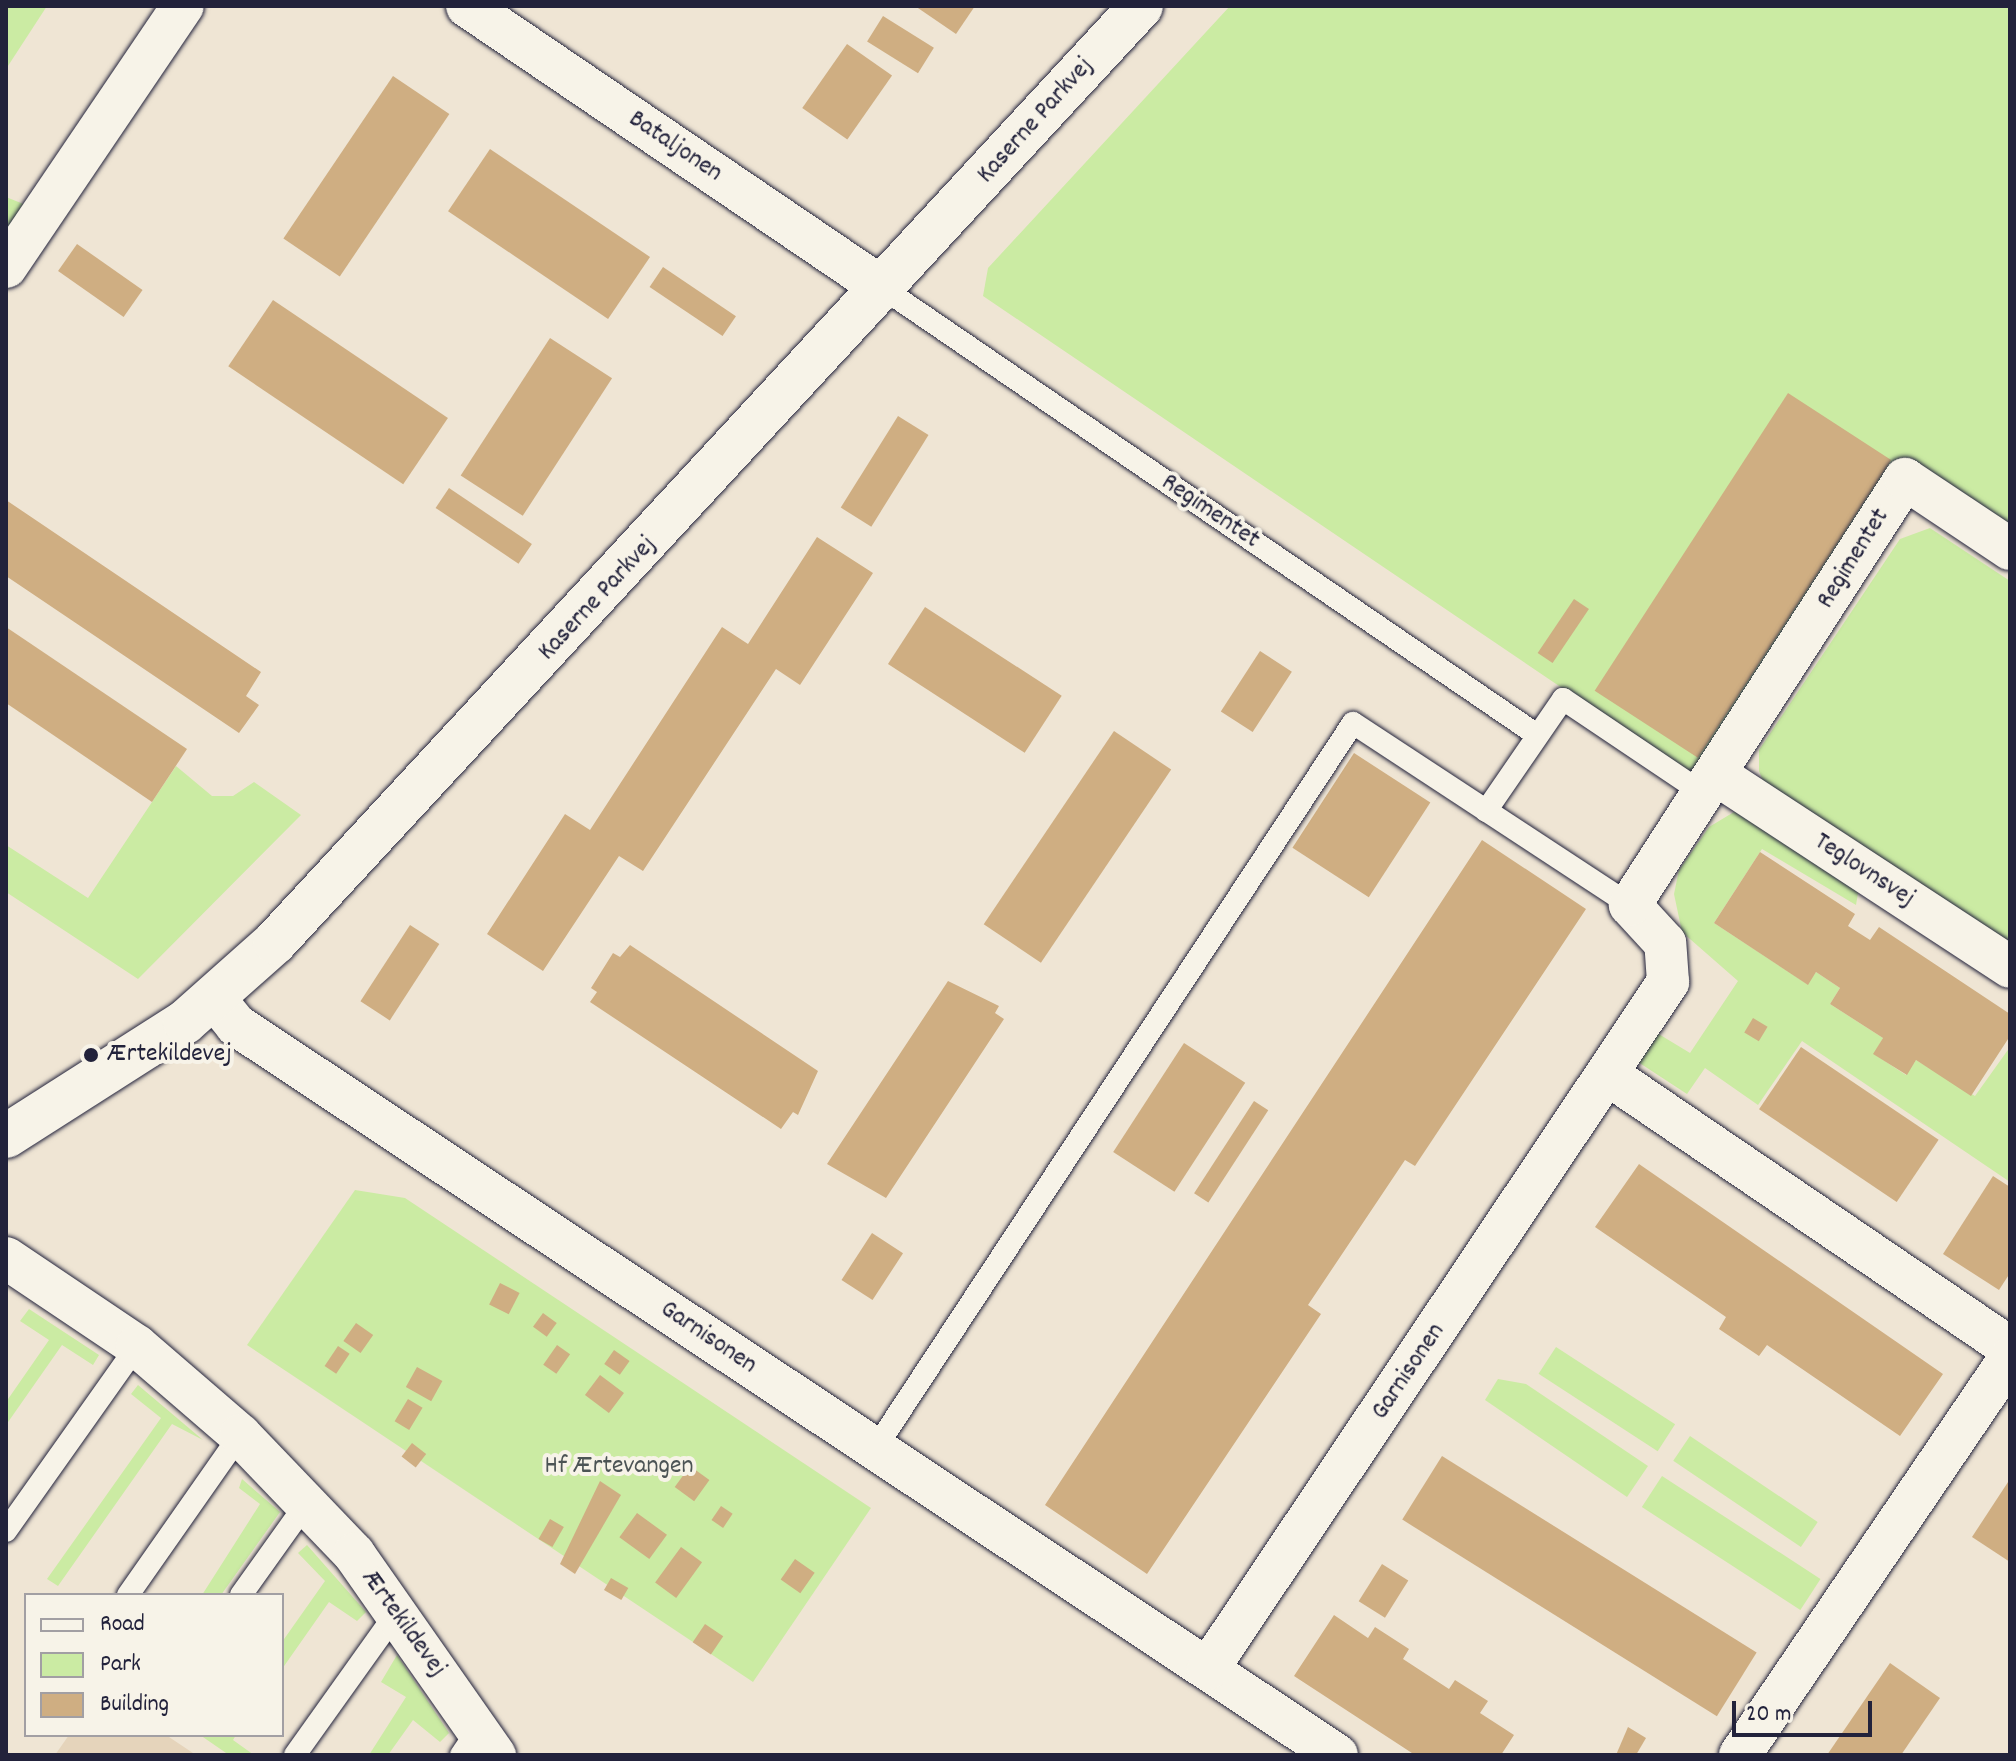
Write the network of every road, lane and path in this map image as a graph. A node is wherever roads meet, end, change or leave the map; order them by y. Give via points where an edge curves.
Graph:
1 (183, 6) edge
2 (467, 6) edge
3 (1141, 6) edge
4 (6, 267) edge
5 (884, 289) junction
6 (2010, 549) edge
7 (1537, 735) junction
8 (1710, 784) junction
9 (1486, 811) junction
10 (1630, 905) junction
11 (2010, 967) edge
12 (215, 999) junction
13 (1607, 1074) junction
14 (6, 1136) edge
15 (11, 1272) edge
16 (137, 1346) junction
17 (2010, 1348) edge
18 (2010, 1358) edge
19 (240, 1435) junction
20 (875, 1449) junction
21 (306, 1504) junction
22 (6, 1531) edge
23 (129, 1593) edge
24 (242, 1593) edge
25 (397, 1612) junction
26 (1208, 1669) junction
27 (478, 1747) edge
28 (295, 1755) edge
29 (1337, 1755) edge
30 (1740, 1755) edge

1 - 4 street
2 - 5 street, Bataljonen
3 - 5 street, Kaserne Parkvej
5 - 7 lane, Regimentet
5 - 12 street, Kaserne Parkvej via 364,851
6 - 8 street, Regimentet via 1905,479
7 - 8 lane via 1563,699
7 - 9 lane
8 - 10 street, Regimentet
8 - 11 street, Teglovnsvej
9 - 10 lane
9 - 20 lane via 1353,723
10 - 13 street, Garnisonen via 1665,943 1668,982
12 - 14 street, Kaserne Parkvej
12 - 20 street, Garnisonen via 236,1025
13 - 17 street
13 - 26 street, Garnisonen
15 - 16 street, Ærtekildevej
16 - 19 street, Ærtekildevej
16 - 22 lane
18 - 30 street
19 - 21 street, Ærtekildevej
19 - 23 lane
20 - 26 street, Garnisonen
21 - 24 lane
21 - 25 street, Ærtekildevej
25 - 27 street, Ærtekildevej
25 - 28 lane
26 - 29 street, Garnisonen

